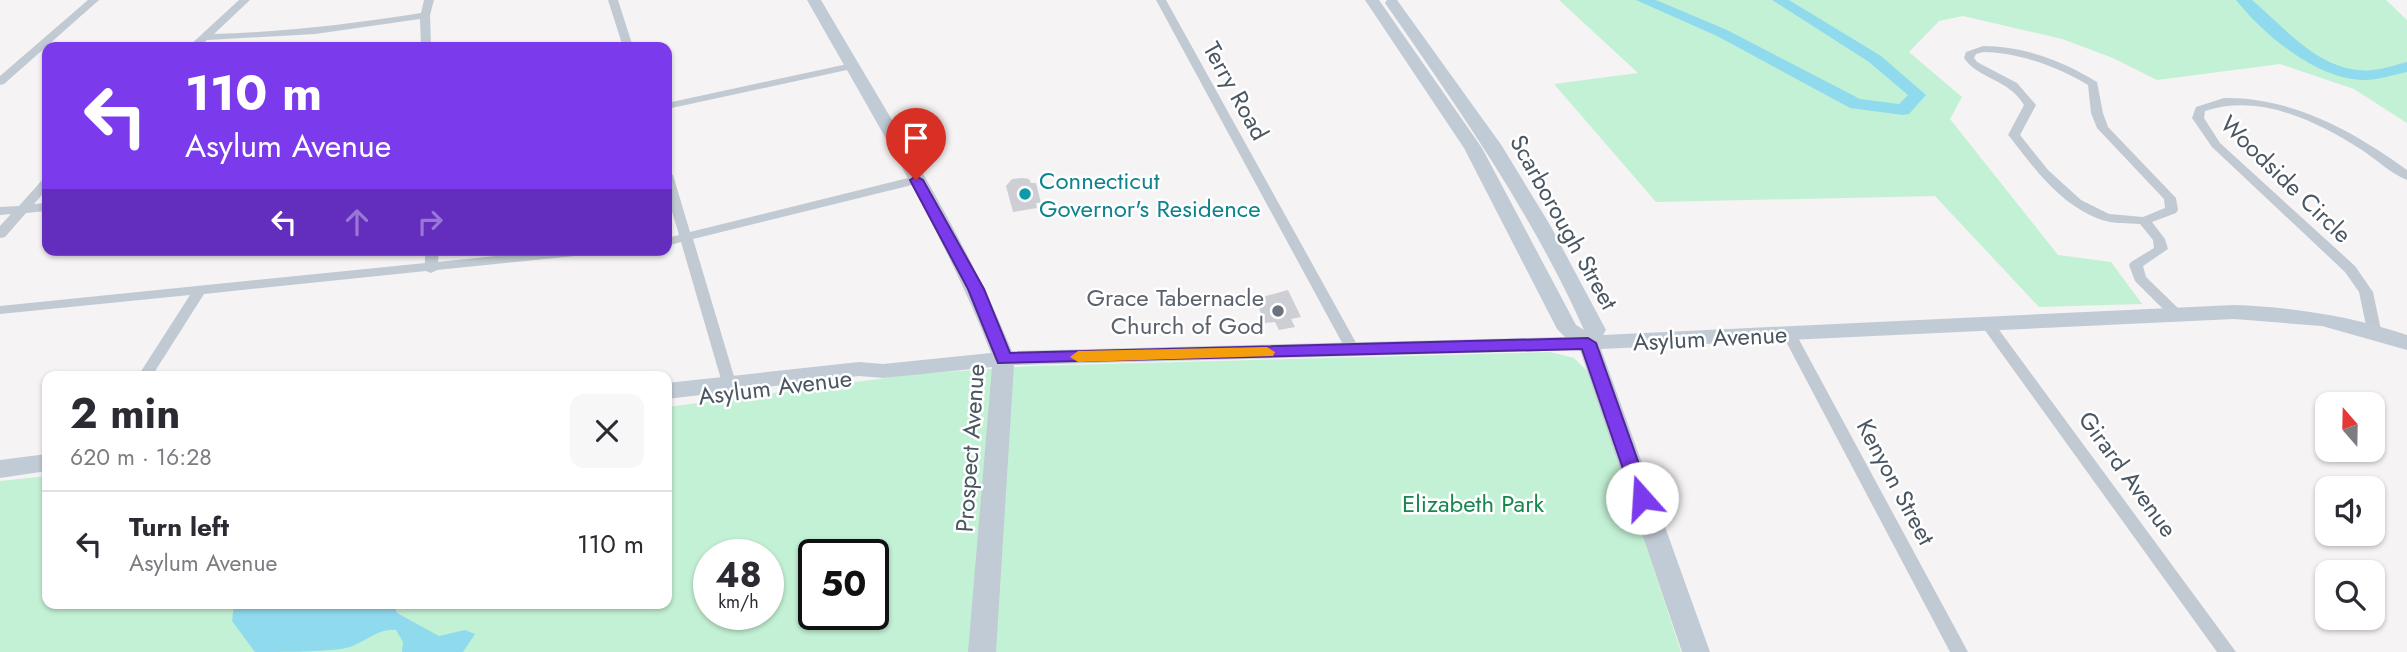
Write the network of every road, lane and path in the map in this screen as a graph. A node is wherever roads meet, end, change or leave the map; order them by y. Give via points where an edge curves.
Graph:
1 (94, 0) edge
2 (245, 0) edge
3 (429, 0) edge
4 (613, 0) edge
5 (814, 0) edge
6 (1161, 0) edge
7 (1372, 0) edge
8 (1390, 0) edge
9 (425, 15) junction
10 (205, 37) junction
11 (46, 42) edge
12 (199, 42) edge
13 (426, 42) edge
14 (626, 42) edge
15 (42, 45) edge
16 (1420, 52) junction
17 (852, 66) junction
18 (0, 82) edge
19 (672, 105) edge
20 (1493, 146) junction
21 (1473, 148) junction
22 (2407, 176) edge
23 (916, 180) junction
24 (42, 187) edge
25 (672, 192) edge
26 (42, 208) edge
27 (21, 210) junction
28 (0, 211) edge
29 (2144, 221) junction
30 (1540, 225) junction
31 (1517, 227) junction
32 (0, 234) edge
33 (686, 240) junction
34 (672, 241) edge
35 (432, 256) edge
36 (543, 256) edge
37 (431, 269) junction
38 (199, 291) junction
39 (0, 310) edge
40 (2177, 315) junction
41 (1989, 326) junction
42 (2374, 330) junction
43 (1789, 334) junction
44 (1588, 343) junction
45 (2407, 343) edge
46 (1353, 350) junction
47 (1004, 359) junction
48 (148, 371) edge
49 (731, 389) junction
50 (672, 391) edge
51 (672, 399) edge
52 (42, 464) edge
53 (0, 469) edge
54 (42, 473) edge
55 (0, 478) edge
56 (982, 652) edge
57 (1696, 652) edge
58 (1959, 652) edge
59 (2227, 652) edge

1 - 11 street
2 - 10 street
3 - 9 street
4 - 14 street
5 - 17 main road, Prospect Avenue
6 - 46 street, Terry Road
7 - 16 main road, Scarborough Street
8 - 16 main road, Scarborough Street
9 - 10 street via 342,30
9 - 13 street
10 - 12 street
15 - 18 street
16 - 20 main road, Scarborough Street
16 - 21 main road, Scarborough Street
17 - 19 street
17 - 23 main road, Prospect Avenue
20 - 21 main road
20 - 30 main road, Scarborough Street
21 - 31 main road, Scarborough Street
22 - 42 street, Woodside Circle via 2348,137 2278,107 2238,100 2210,103 2200,109 2198,118 2216,145 2350,269 2366,292
23 - 33 street
23 - 47 main road, Prospect Avenue via 976,289
24 - 27 street
25 - 33 street
26 - 27 street
27 - 28 street
27 - 32 street
29 - 29 street via 2172,210 2170,198 2103,128 2093,84 2010,51 1985,48 1971,52 1973,64 2026,96 2030,105 2014,135 2063,193 2106,217
29 - 40 street via 2161,249 2136,265 2140,278
30 - 31 main road
30 - 44 main road, Scarborough Street via 1595,330
31 - 44 main road, Scarborough Street via 1568,329
33 - 34 street
33 - 49 street
35 - 37 street
36 - 37 street
37 - 38 street
38 - 39 street
38 - 48 street
40 - 41 main road, Asylum Avenue
40 - 42 main road, Asylum Avenue via 2287,313
41 - 43 main road, Asylum Avenue
41 - 59 street, Girard Avenue
42 - 45 main road, Asylum Avenue
43 - 44 main road, Asylum Avenue
43 - 58 street, Kenyon Street
44 - 46 main road, Asylum Avenue
44 - 57 main road
46 - 47 main road, Asylum Avenue
47 - 49 main road, Asylum Avenue
47 - 56 main road, Prospect Avenue
49 - 50 main road, Asylum Avenue
49 - 51 main road, Asylum Avenue
52 - 53 main road
54 - 55 main road

